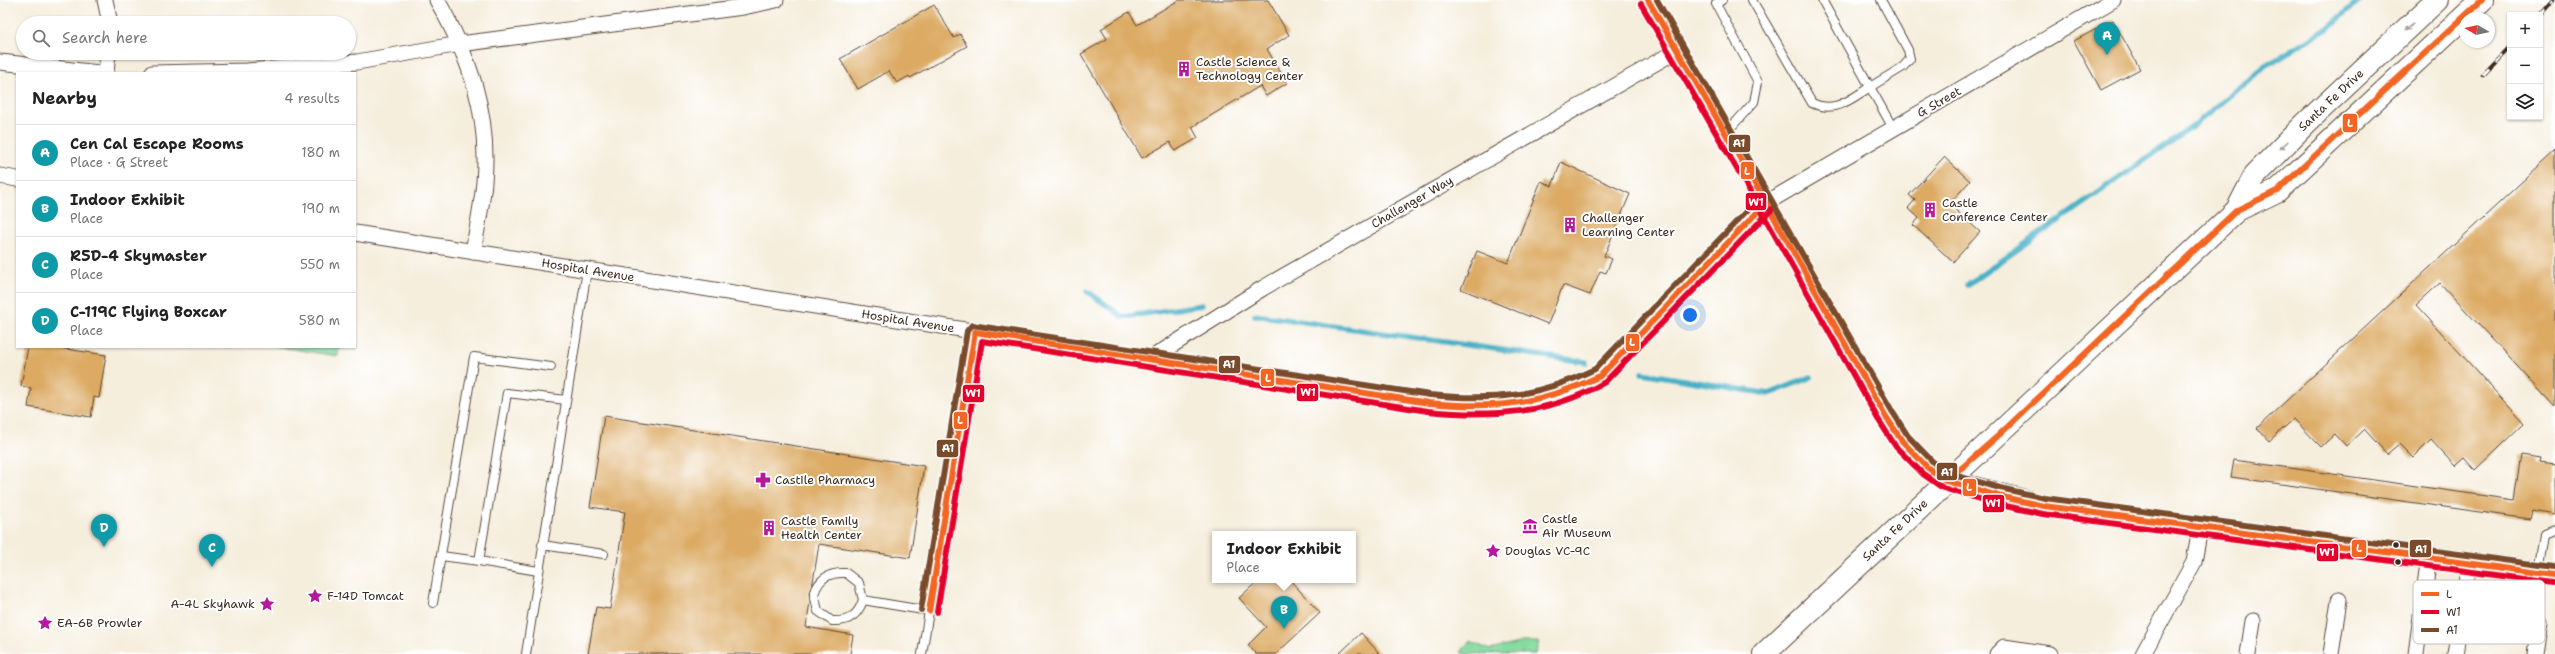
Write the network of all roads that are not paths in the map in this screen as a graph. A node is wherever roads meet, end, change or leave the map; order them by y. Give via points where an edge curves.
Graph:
1 (105, 0) edge
2 (436, 0) edge
3 (715, 0) edge
4 (776, 0) edge
5 (1648, 0) edge
6 (1722, 0) edge
7 (1752, 0) edge
8 (1822, 0) edge
9 (1881, 0) edge
10 (2112, 0) edge
11 (2437, 0) edge
12 (2482, 0) edge
13 (696, 13) junction
14 (108, 16) edge
15 (460, 44) junction
16 (1678, 50) junction
17 (107, 60) edge
18 (0, 62) edge
19 (90, 72) edge
20 (106, 72) edge
21 (200, 72) edge
22 (1870, 87) junction
23 (1893, 128) junction
24 (1726, 133) junction
25 (0, 176) edge
26 (16, 179) edge
27 (1766, 203) junction
28 (2237, 210) junction
29 (356, 233) edge
30 (473, 252) junction
31 (587, 270) junction
32 (975, 332) junction
33 (1150, 359) junction
34 (551, 367) dead end
35 (566, 400) junction
36 (1948, 481) junction
37 (2200, 528) junction
38 (2555, 530) edge
39 (542, 545) junction
40 (604, 554) dead end
41 (441, 556) junction
42 (2429, 557) junction
43 (479, 561) junction
44 (2469, 563) junction
45 (538, 571) junction
46 (2547, 574) edge
47 (2426, 580) edge
48 (2466, 580) edge
49 (863, 600) junction
50 (2339, 600) dead end
51 (433, 603) dead end
52 (929, 611) junction
53 (2253, 620) dead end
54 (2417, 644) edge
55 (2457, 644) edge
56 (2538, 644) edge
57 (526, 654) edge
58 (922, 654) edge
59 (1764, 654) edge
60 (1997, 654) edge
61 (2050, 654) edge
62 (2143, 654) edge
63 (2248, 654) edge
64 (2332, 654) edge
65 (2416, 654) edge
66 (2455, 654) edge
67 (2536, 654) edge

1 - 14 street
2 - 15 street
3 - 13 street
4 - 13 street
5 - 16 street
6 - 24 lane via 1716,4 1758,82 1754,102
7 - 22 lane via 1812,103 1825,108 1837,107
8 - 22 lane
9 - 22 lane via 1908,50 1910,59 1903,67
10 - 23 street, G Street
11 -> 28 main road, Santa Fe Drive via 2306,123 2255,175
12 - 28 main road, Santa Fe Drive via 2277,191
13 - 15 street
15 - 21 street via 357,62 248,71
15 - 30 street via 479,94 483,127 484,183
16 - 24 street
16 - 33 street, Challenger Way via 1262,288
17 - 20 street
18 - 19 street
22 - 23 lane
23 - 27 street, G Street
24 - 27 street
25 - 26 street
27 - 33 street, Hospital Avenue via 1600,376 1574,390 1519,406 1462,408
27 - 36 street via 1864,379 1902,441 1916,458
28 - 36 main road, Santa Fe Drive
29 - 30 street, Hospital Avenue
30 - 31 street, Hospital Avenue
31 - 32 street, Hospital Avenue
31 - 35 lane
32 - 33 street, Hospital Avenue
32 - 52 lane
34 - 41 lane via 474,357
35 - 39 lane
35 - 43 lane via 507,393
36 - 37 main road via 2044,506
36 - 59 main road, Santa Fe Drive
37 - 42 main road
37 - 62 street via 2194,562
38 - 46 lane via 2545,534
39 - 40 lane
39 - 45 lane
41 - 43 lane
41 - 51 lane
42 - 44 main road
42 - 47 street
43 - 45 lane
44 - 46 main road
44 - 48 street
45 - 57 lane
49 - 49 lane via 856,615 848,620 832,621 818,611 814,594 822,579 833,574 846,573 859,583
49 - 52 lane
50 - 64 street
52 - 58 lane
53 - 63 street
54 - 65 street
55 - 66 street
56 - 67 street
60 - 61 street via 2004,647

